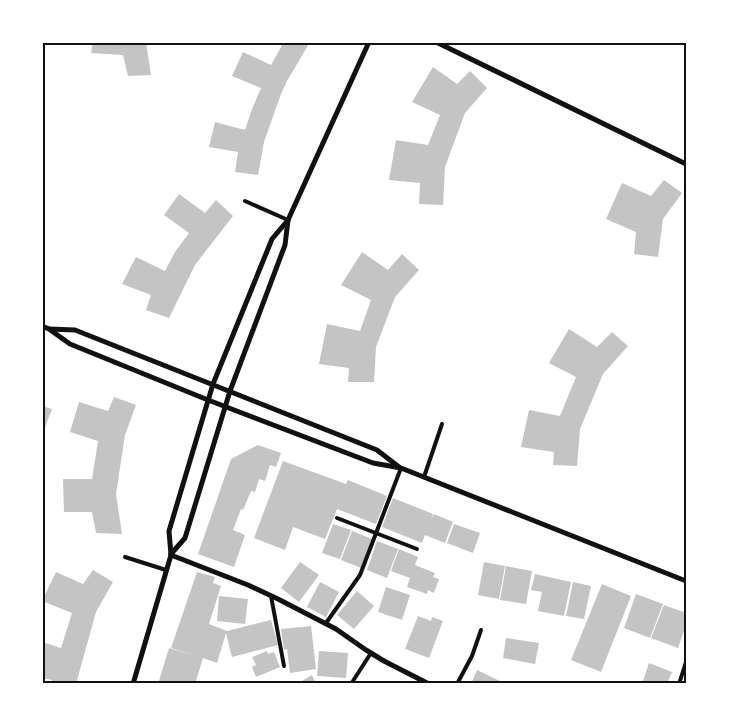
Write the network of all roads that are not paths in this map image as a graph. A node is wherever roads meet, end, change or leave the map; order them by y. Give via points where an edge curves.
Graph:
1 (369, 42) edge
2 (436, 42) edge
3 (686, 164) edge
4 (245, 201) dead end
5 (288, 220) junction
6 (42, 326) edge
7 (49, 328) junction
8 (213, 384) junction
9 (230, 391) junction
10 (208, 400) junction
11 (225, 406) junction
12 (442, 424) dead end
13 (401, 468) junction
14 (424, 477) junction
15 (337, 518) dead end
16 (376, 533) junction
17 (416, 549) dead end
18 (170, 555) junction
19 (125, 557) dead end
20 (166, 570) junction
21 (686, 581) edge
22 (272, 596) junction
23 (326, 623) junction
24 (481, 630) dead end
25 (370, 653) junction
26 (686, 662) edge
27 (284, 666) dead end
28 (133, 684) edge
29 (351, 684) edge
30 (429, 684) edge
31 (457, 684) edge
32 (679, 684) edge

1 - 5 street
2 - 3 street
4 - 5 lane
5 - 8 street via 272,239
5 - 9 street via 285,245
6 - 7 street
7 - 8 street via 75,330
7 - 10 street via 70,344
8 - 9 street
8 - 10 street
9 - 11 street
9 - 13 street via 377,450
10 - 11 street
10 - 18 street via 169,531
11 - 13 street via 373,463
11 - 18 street via 185,538
12 - 14 lane
13 - 14 street
13 - 16 lane
14 - 21 street
15 - 16 lane
16 - 17 lane
16 - 23 lane via 360,575
18 - 20 street
18 - 22 street
19 - 20 lane
20 - 28 street
22 - 23 street
22 - 27 lane
23 - 25 street
24 - 31 lane
25 - 29 lane
25 - 30 street
26 - 32 lane

